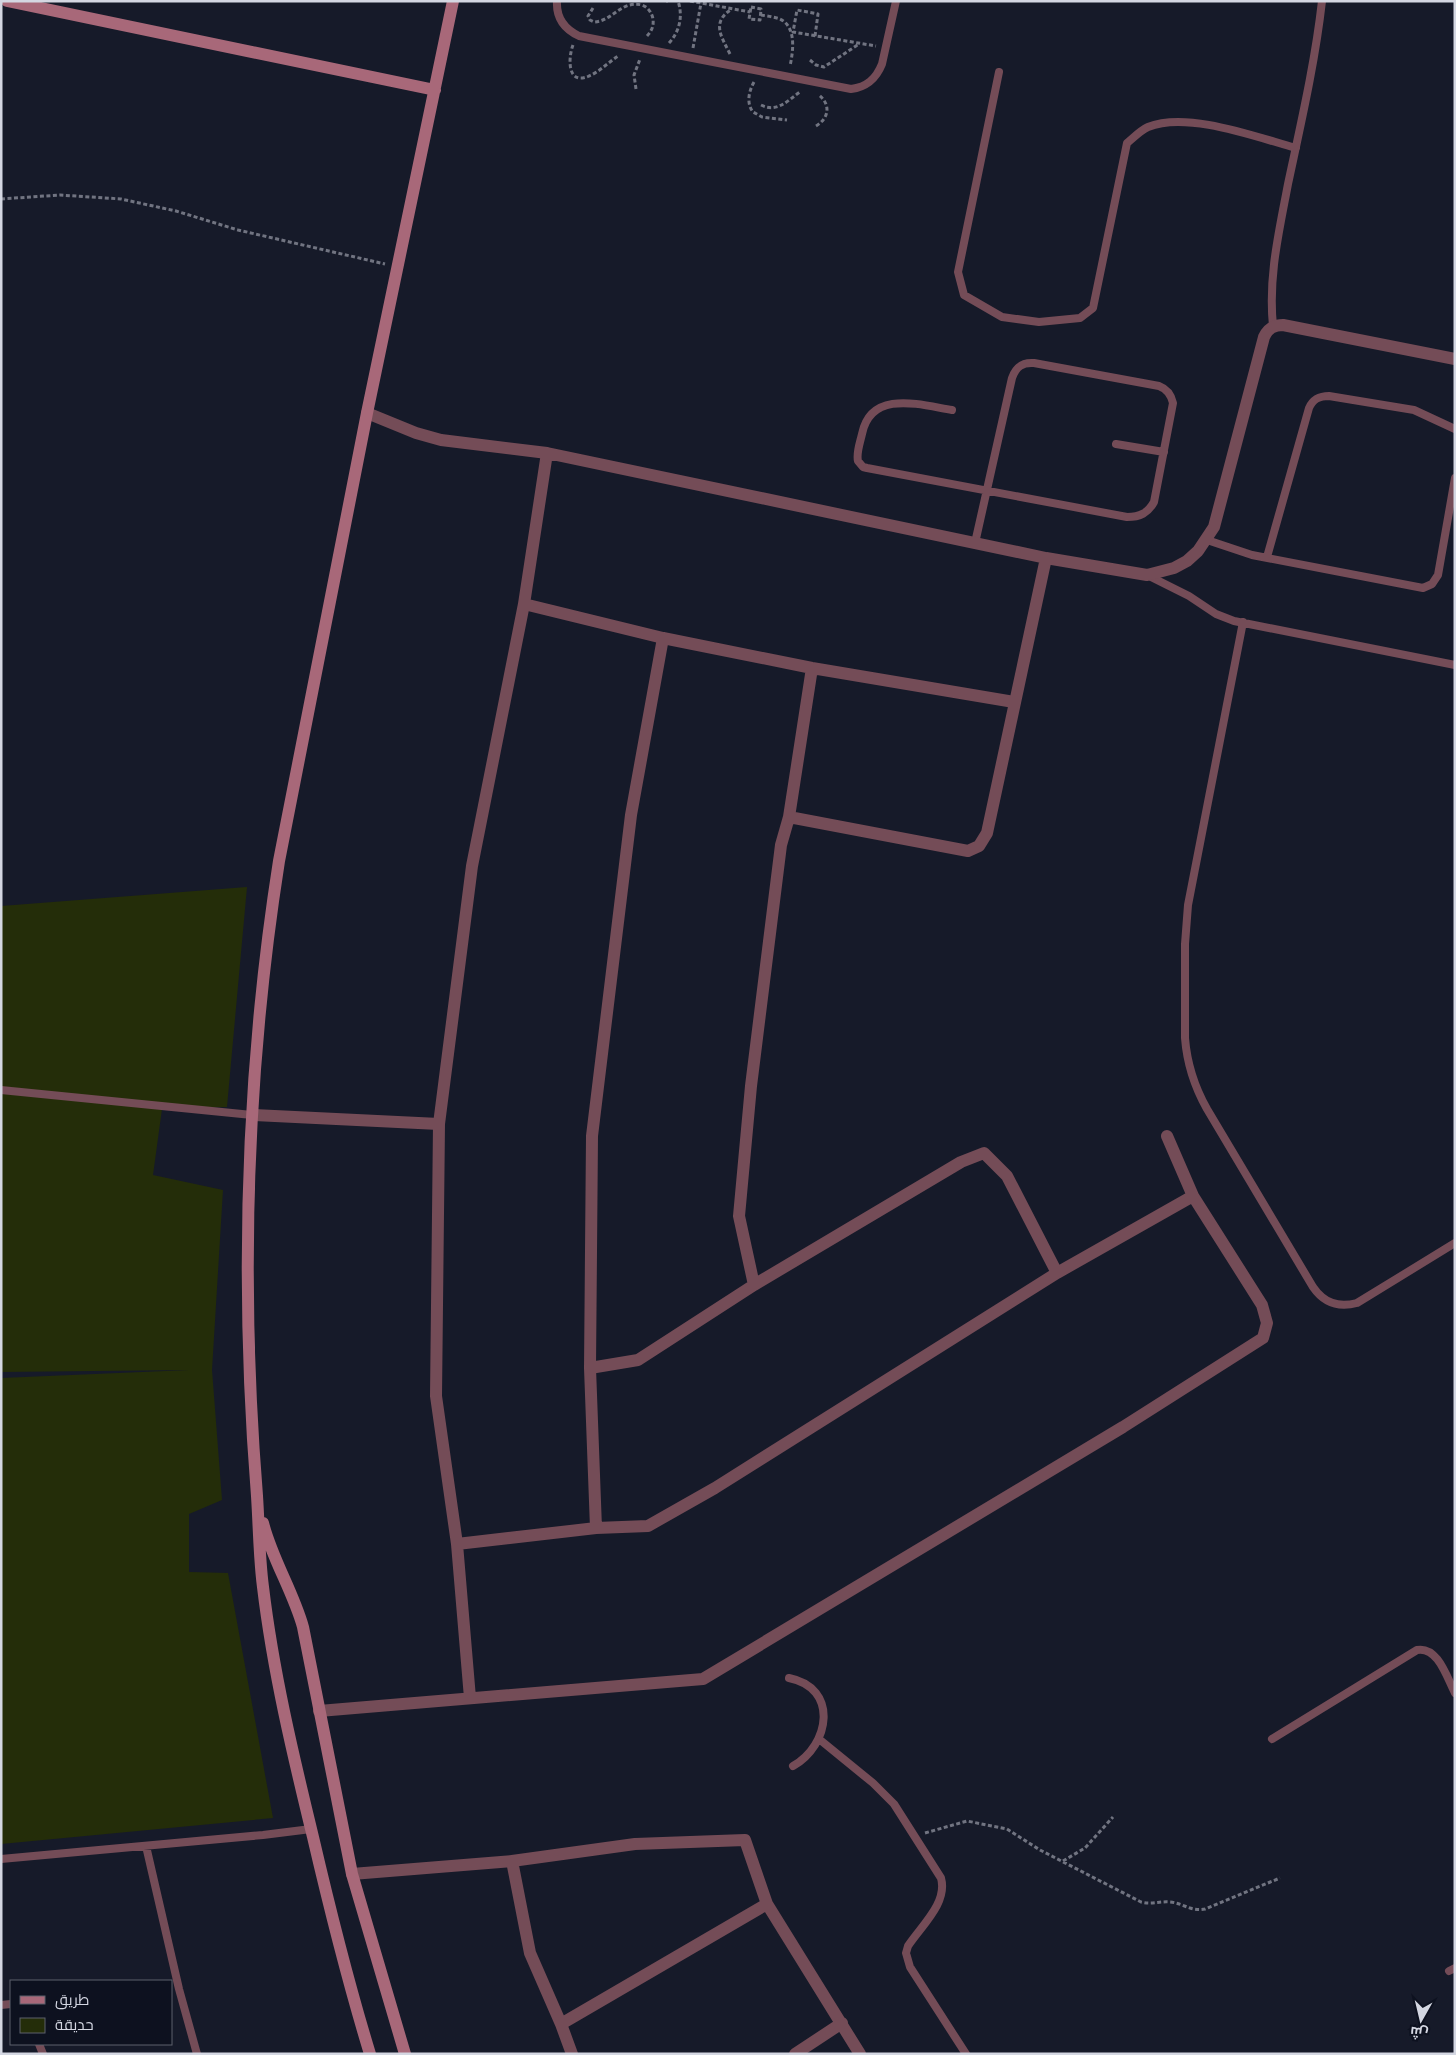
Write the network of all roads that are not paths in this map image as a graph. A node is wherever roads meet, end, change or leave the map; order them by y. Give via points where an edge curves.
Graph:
1 (7, 1) edge
2 (453, 1) edge
3 (557, 1) edge
4 (896, 1) edge
5 (1322, 1) edge
6 (999, 72) dead end
7 (434, 90) junction
8 (1296, 148) junction
9 (1273, 326) junction
10 (1455, 360) edge
11 (952, 410) dead end
12 (367, 413) junction
13 (1455, 429) edge
14 (1116, 444) dead end
15 (1164, 452) junction
16 (547, 453) junction
17 (1455, 478) edge
18 (986, 490) junction
19 (1207, 540) junction
20 (975, 543) junction
21 (1267, 557) junction
22 (1046, 558) junction
23 (1147, 575) junction
24 (524, 604) junction
25 (1243, 622) junction
26 (663, 638) junction
27 (1455, 665) edge
28 (812, 668) junction
29 (1014, 702) junction
30 (789, 817) junction
31 (1, 1090) edge
32 (252, 1115) junction
33 (438, 1124) junction
34 (1167, 1136) dead end
35 (1193, 1196) junction
36 (1454, 1245) edge
37 (1057, 1272) junction
38 (754, 1285) junction
39 (590, 1368) junction
40 (257, 1501) junction
41 (596, 1528) junction
42 (457, 1544) junction
43 (789, 1678) dead end
44 (1455, 1693) edge
45 (470, 1698) junction
46 (319, 1711) junction
47 (819, 1739) junction
48 (1272, 1739) dead end
49 (792, 1766) dead end
50 (310, 1829) junction
51 (146, 1846) junction
52 (1, 1859) edge
53 (512, 1861) junction
54 (352, 1874) junction
55 (767, 1904) junction
56 (175, 1990) edge
57 (842, 2023) junction
58 (561, 2024) junction
59 (197, 2054) edge
60 (370, 2054) edge
61 (405, 2054) edge
62 (572, 2054) edge
63 (795, 2054) edge
64 (860, 2054) edge
65 (966, 2054) edge

1 - 7 street
2 - 7 street
3 - 4 lane via 560,21 571,33 579,36 843,89 859,88 873,80 878,72
5 - 8 lane
6 - 8 lane via 958,272 964,295 1002,317 1039,322 1080,318 1093,308 1127,143 1147,127 1174,121 1202,124
7 - 12 street
8 - 9 lane via 1272,274
9 - 10 street via 1283,325
9 - 19 street via 1264,337 1218,514
11 - 18 lane via 889,404 867,420 858,461 867,468
12 - 16 street via 441,440
12 - 32 street via 278,870 264,977
13 - 21 lane via 1426,415 1401,408 1319,397 1309,408
14 - 15 lane
15 - 18 lane via 1154,502 1140,516 1127,517
15 - 18 lane via 1173,403 1164,388 1028,363 1017,367 1014,372
16 - 20 street
16 - 24 street
17 - 21 lane via 1438,575 1428,587 1418,588
18 - 20 lane
19 - 21 lane
19 - 23 street via 1198,551 1174,568
20 - 22 street
22 - 23 street
22 - 29 street
23 - 25 lane via 1216,614
24 - 26 street
24 - 33 street via 472,866
25 - 27 lane
25 - 36 lane via 1188,905 1185,1038 1194,1082 1206,1109 1308,1279 1324,1300 1340,1306 1357,1303
26 - 28 street
26 - 39 street via 631,815 592,1136
28 - 29 street
28 - 30 street
29 - 30 street via 987,833 979,846 968,851
30 - 38 street via 782,845 753,1067 740,1216
31 - 32 lane
32 - 33 street
32 - 40 street via 246,1300
33 - 42 street via 436,1396
34 - 35 street
35 - 37 street
35 - 45 street via 1262,1305 1267,1323 1263,1338 1123,1427 703,1679
37 - 38 street via 1007,1176 984,1153 961,1162
37 - 41 street via 715,1488 648,1526
38 - 39 street via 638,1360
39 - 41 street
40 - 46 street via 271,1551 299,1612
40 - 50 street via 270,1634
41 - 42 street
42 - 45 street
43 - 47 lane via 806,1683 822,1703 824,1720
44 - 48 lane via 1434,1655 1427,1650 1417,1650
45 - 46 street
46 - 54 street
47 - 49 lane via 808,1755
47 - 65 lane via 894,1804 941,1878 943,1891 908,1946 907,1960
50 - 51 lane
50 - 60 street
51 - 52 lane
51 - 56 lane
53 - 54 street
53 - 55 street via 635,1844 745,1840
53 - 58 street via 530,1954
54 - 61 street
55 - 57 street
55 - 58 street
56 - 59 lane
57 - 63 street
57 - 64 street
58 - 62 street

